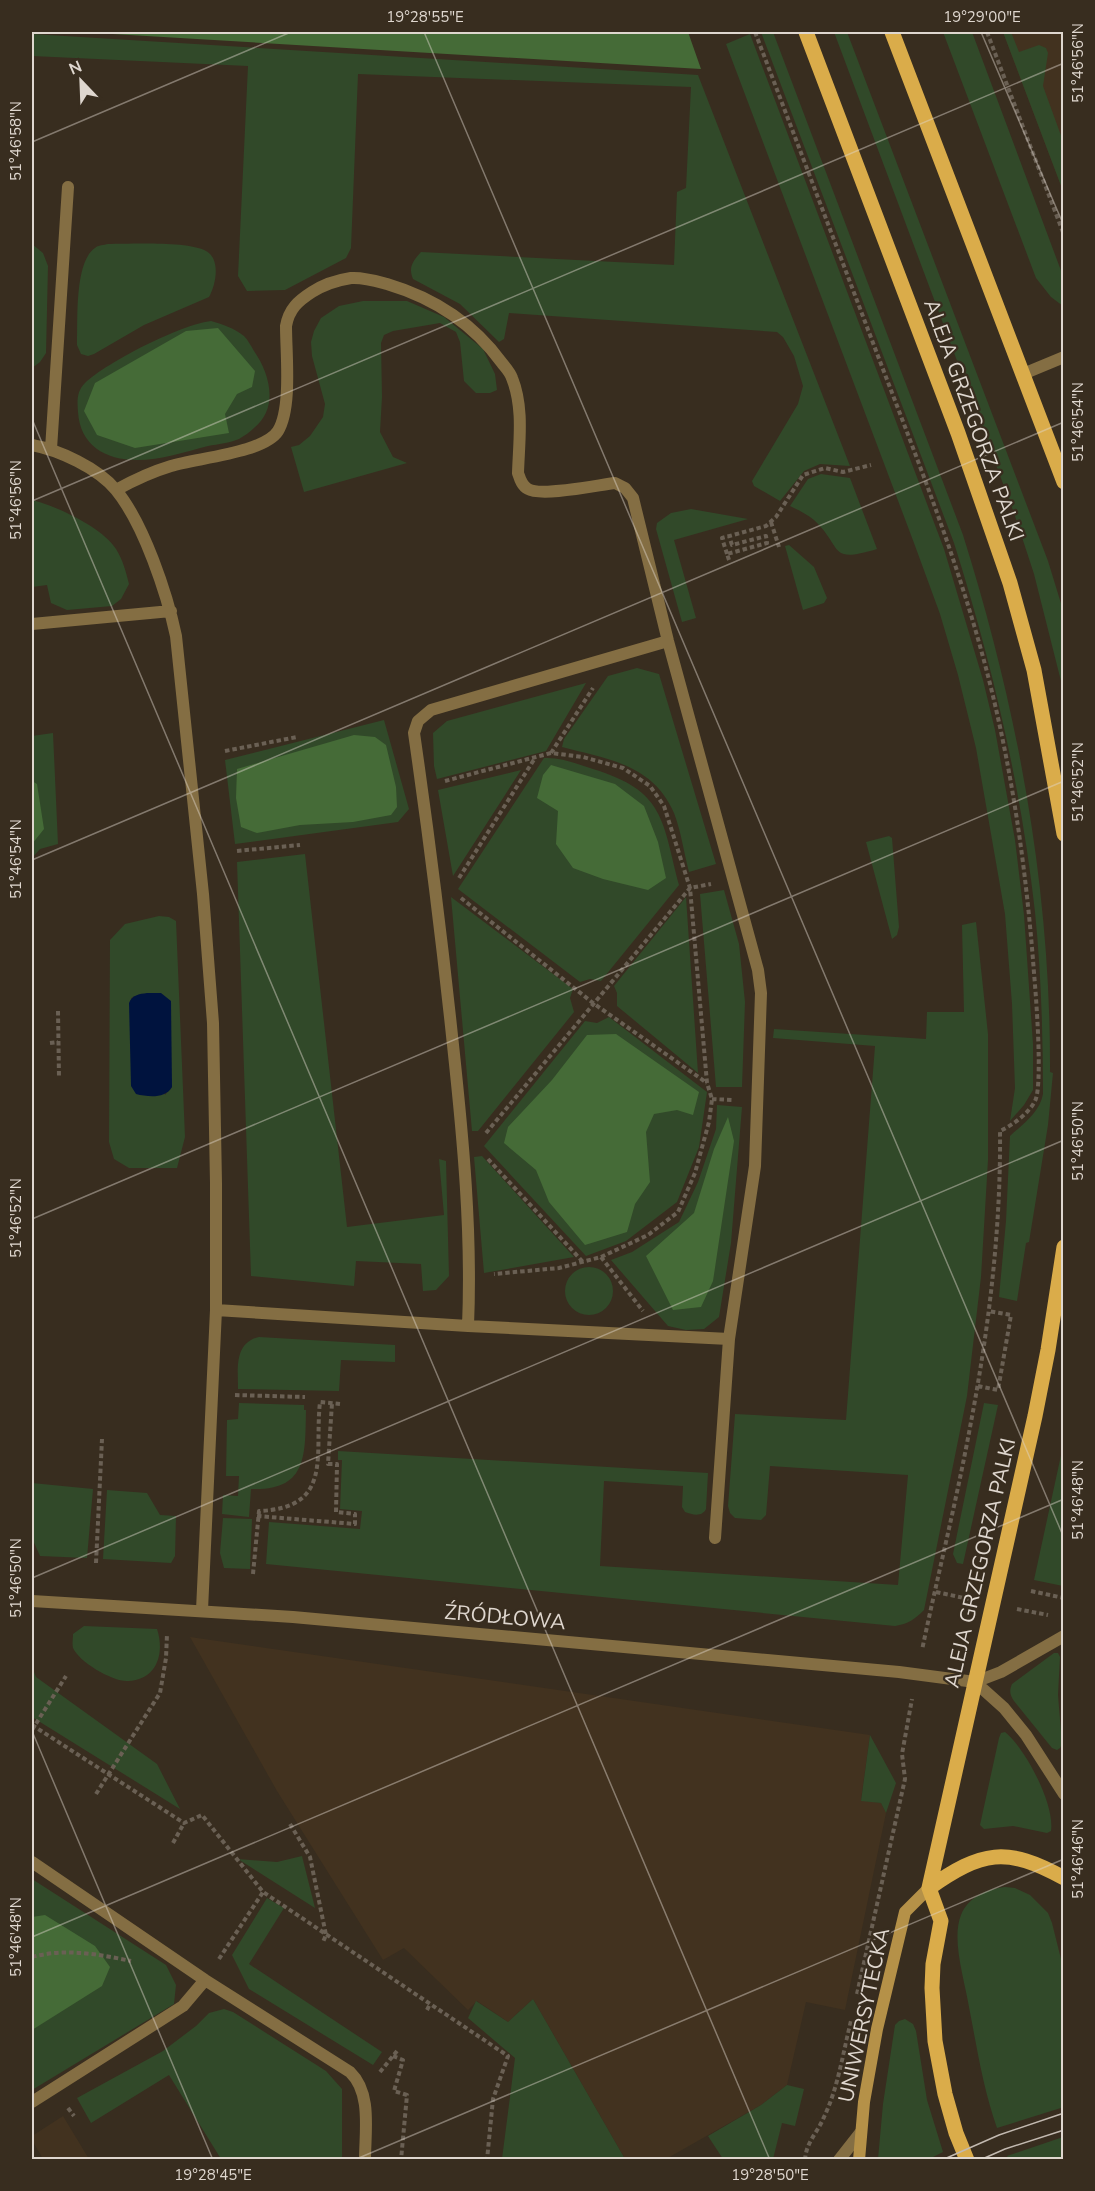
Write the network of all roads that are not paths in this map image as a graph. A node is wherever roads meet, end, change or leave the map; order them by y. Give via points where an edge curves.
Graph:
1 (806, 32) edge
2 (892, 32) edge
3 (68, 187) dead end
4 (1064, 357) edge
5 (1023, 374) junction
6 (32, 445) edge
7 (51, 449) junction
8 (1064, 482) edge
9 (116, 490) junction
10 (171, 611) junction
11 (32, 624) edge
12 (668, 641) junction
13 (1064, 834) edge
14 (1064, 1247) edge
15 (216, 1310) junction
16 (468, 1326) junction
17 (729, 1339) junction
18 (715, 1538) dead end
19 (32, 1601) edge
20 (202, 1610) junction
21 (1064, 1636) edge
22 (975, 1682) junction
23 (1064, 1794) edge
24 (32, 1862) edge
25 (1064, 1878) edge
26 (929, 1888) junction
27 (205, 1980) junction
28 (32, 2102) edge
29 (861, 2132) junction
30 (365, 2160) edge
31 (839, 2160) edge
32 (859, 2160) edge
33 (967, 2160) edge

1 - 13 main road, ALEJA GRZEGORZA PALKI via 958,433 1010,583 1034,670
2 - 5 main road
3 - 7 street
4 - 5 street
5 - 8 main road
6 - 7 street
7 - 9 street via 98,473
9 - 10 street via 132,515
9 - 12 street via 140,476 173,465 270,440 282,420 287,396 285,326 294,306 317,289 336,282 352,278 375,281 442,306 492,349 512,376 520,406 518,473 528,489 542,492 615,483 625,488 633,498
10 - 11 street
10 - 15 street via 198,844 213,1023
12 - 16 street via 431,710 418,721 414,733 470,1146
12 - 17 street via 734,879 761,993 755,1166
14 - 22 main road, ALEJA GRZEGORZA PALKI via 1035,1416
15 - 16 street
15 - 20 street
16 - 17 street
17 - 18 street
19 - 20 street, ŹRÓDŁOWA
20 - 22 street, ŹRÓDŁOWA
21 - 22 street via 1001,1672
22 - 23 street via 1026,1735
22 - 26 main road, ALEJA GRZEGORZA PALKI
24 - 27 street
25 - 26 main road via 1037,1864 997,1856 967,1864
26 - 29 main road, UNIWERSYTECKA via 905,1912 877,2029
26 - 33 main road via 940,1921 933,1964 935,2041 945,2094
27 - 28 street via 183,2006
27 - 30 street via 356,2078 364,2094
29 - 31 street
29 - 32 main road, UNIWERSYTECKA

